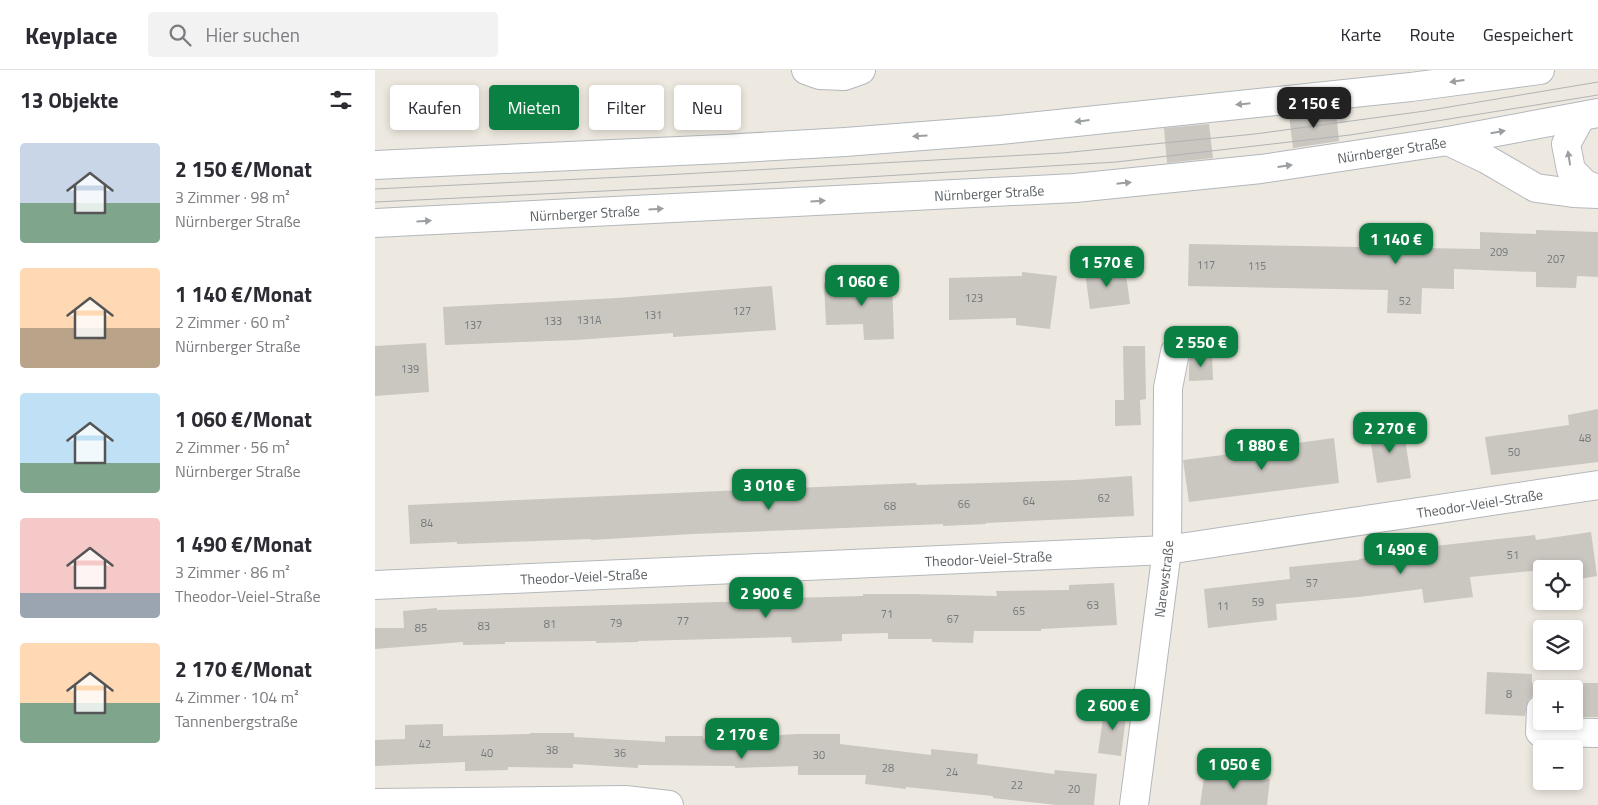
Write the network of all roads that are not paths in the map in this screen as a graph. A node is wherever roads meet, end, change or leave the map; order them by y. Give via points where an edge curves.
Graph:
1 (806, 70) edge
2 (861, 70) edge
3 (1540, 70) edge
4 (1589, 115) edge
5 (1448, 141) junction
6 (375, 165) edge
7 (1598, 189) edge
8 (1598, 194) edge
9 (375, 223) edge
10 (1175, 352) dead end
11 (1598, 485) edge
12 (1167, 550) junction
13 (375, 585) edge
14 (1540, 730) edge
15 (1598, 733) edge
16 (375, 803) edge
17 (669, 805) edge
18 (1134, 805) edge

1 - 2 street via 820,75 844,76
3 -> 6 street via 1411,87 1000,130 742,148
5 -> 4 street, Nürnberger Straße
7 -> 4 street via 1585,184 1571,170 1566,144
5 - 8 street via 1536,188
9 -> 5 street, Nürnberger Straße via 1075,188 1261,169
10 - 12 street, Narewstraße via 1168,388
11 - 12 street, Theodor-Veiel-Straße
12 - 13 street, Theodor-Veiel-Straße
12 - 18 street, Narewstraße
14 - 15 street
16 - 17 street via 625,800

